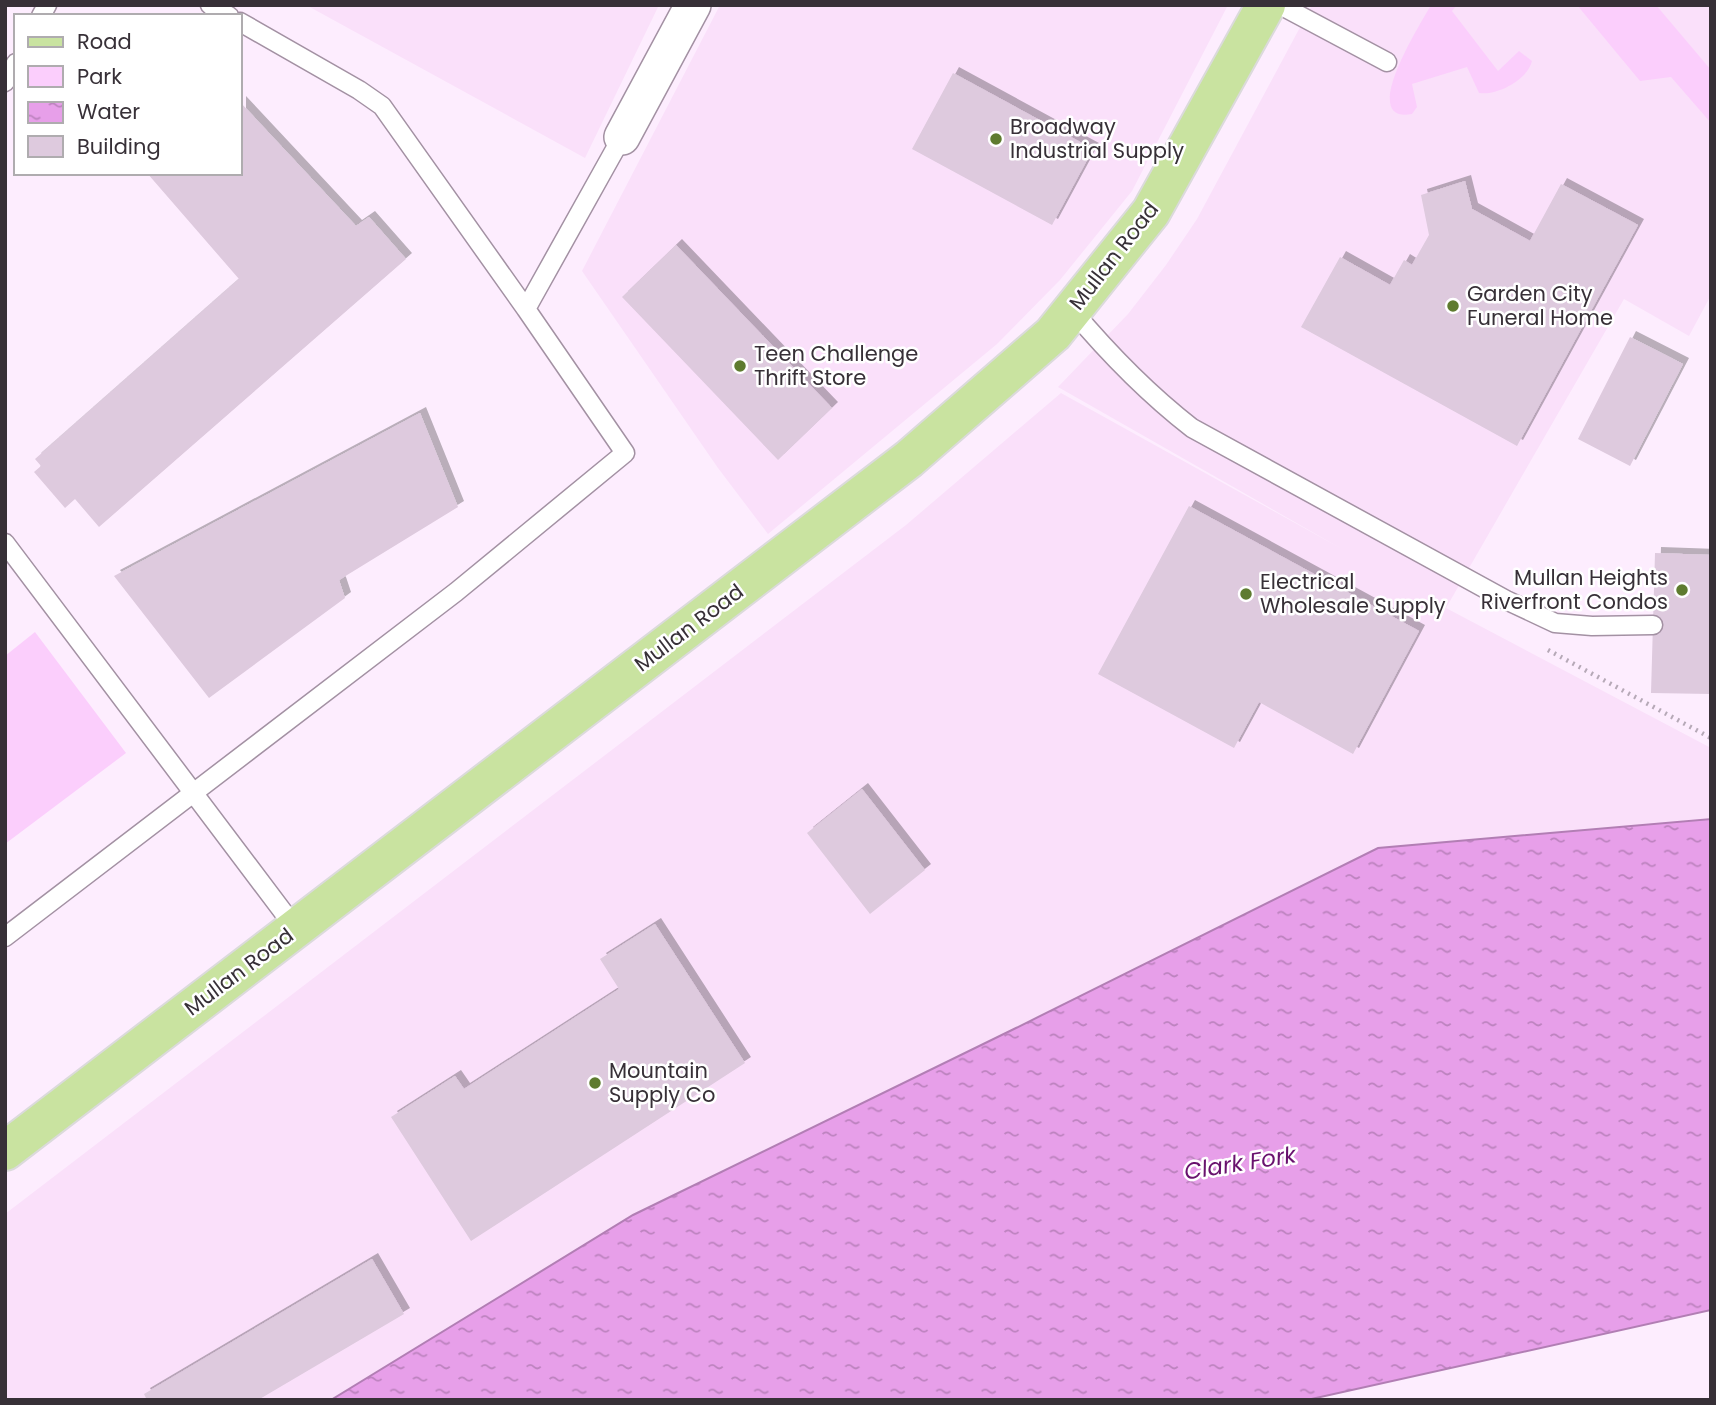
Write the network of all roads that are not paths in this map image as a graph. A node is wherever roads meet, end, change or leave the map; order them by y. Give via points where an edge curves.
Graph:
1 (692, 5) edge
2 (1266, 5) edge
3 (1280, 5) edge
4 (242, 23) edge
5 (1387, 62) dead end
6 (14, 66) edge
7 (5, 82) edge
8 (622, 137) joint
9 (526, 309) junction
10 (1072, 310) junction
11 (5, 543) edge
12 (1653, 625) dead end
13 (193, 794) junction
14 (296, 929) junction
15 (5, 937) edge
16 (5, 1151) edge

1 - 8 street
2 - 10 main road, Mullan Road via 1151,212
3 - 5 lane
4 - 9 lane via 382,106
6 - 7 lane
8 - 9 lane
9 - 13 lane via 625,453 456,592
10 - 12 lane via 1156,400 1192,428 1506,600 1555,623
10 - 14 main road, Mullan Road via 1045,341 909,459
11 - 13 lane
13 - 14 lane
13 - 15 lane
14 - 16 main road, Mullan Road

